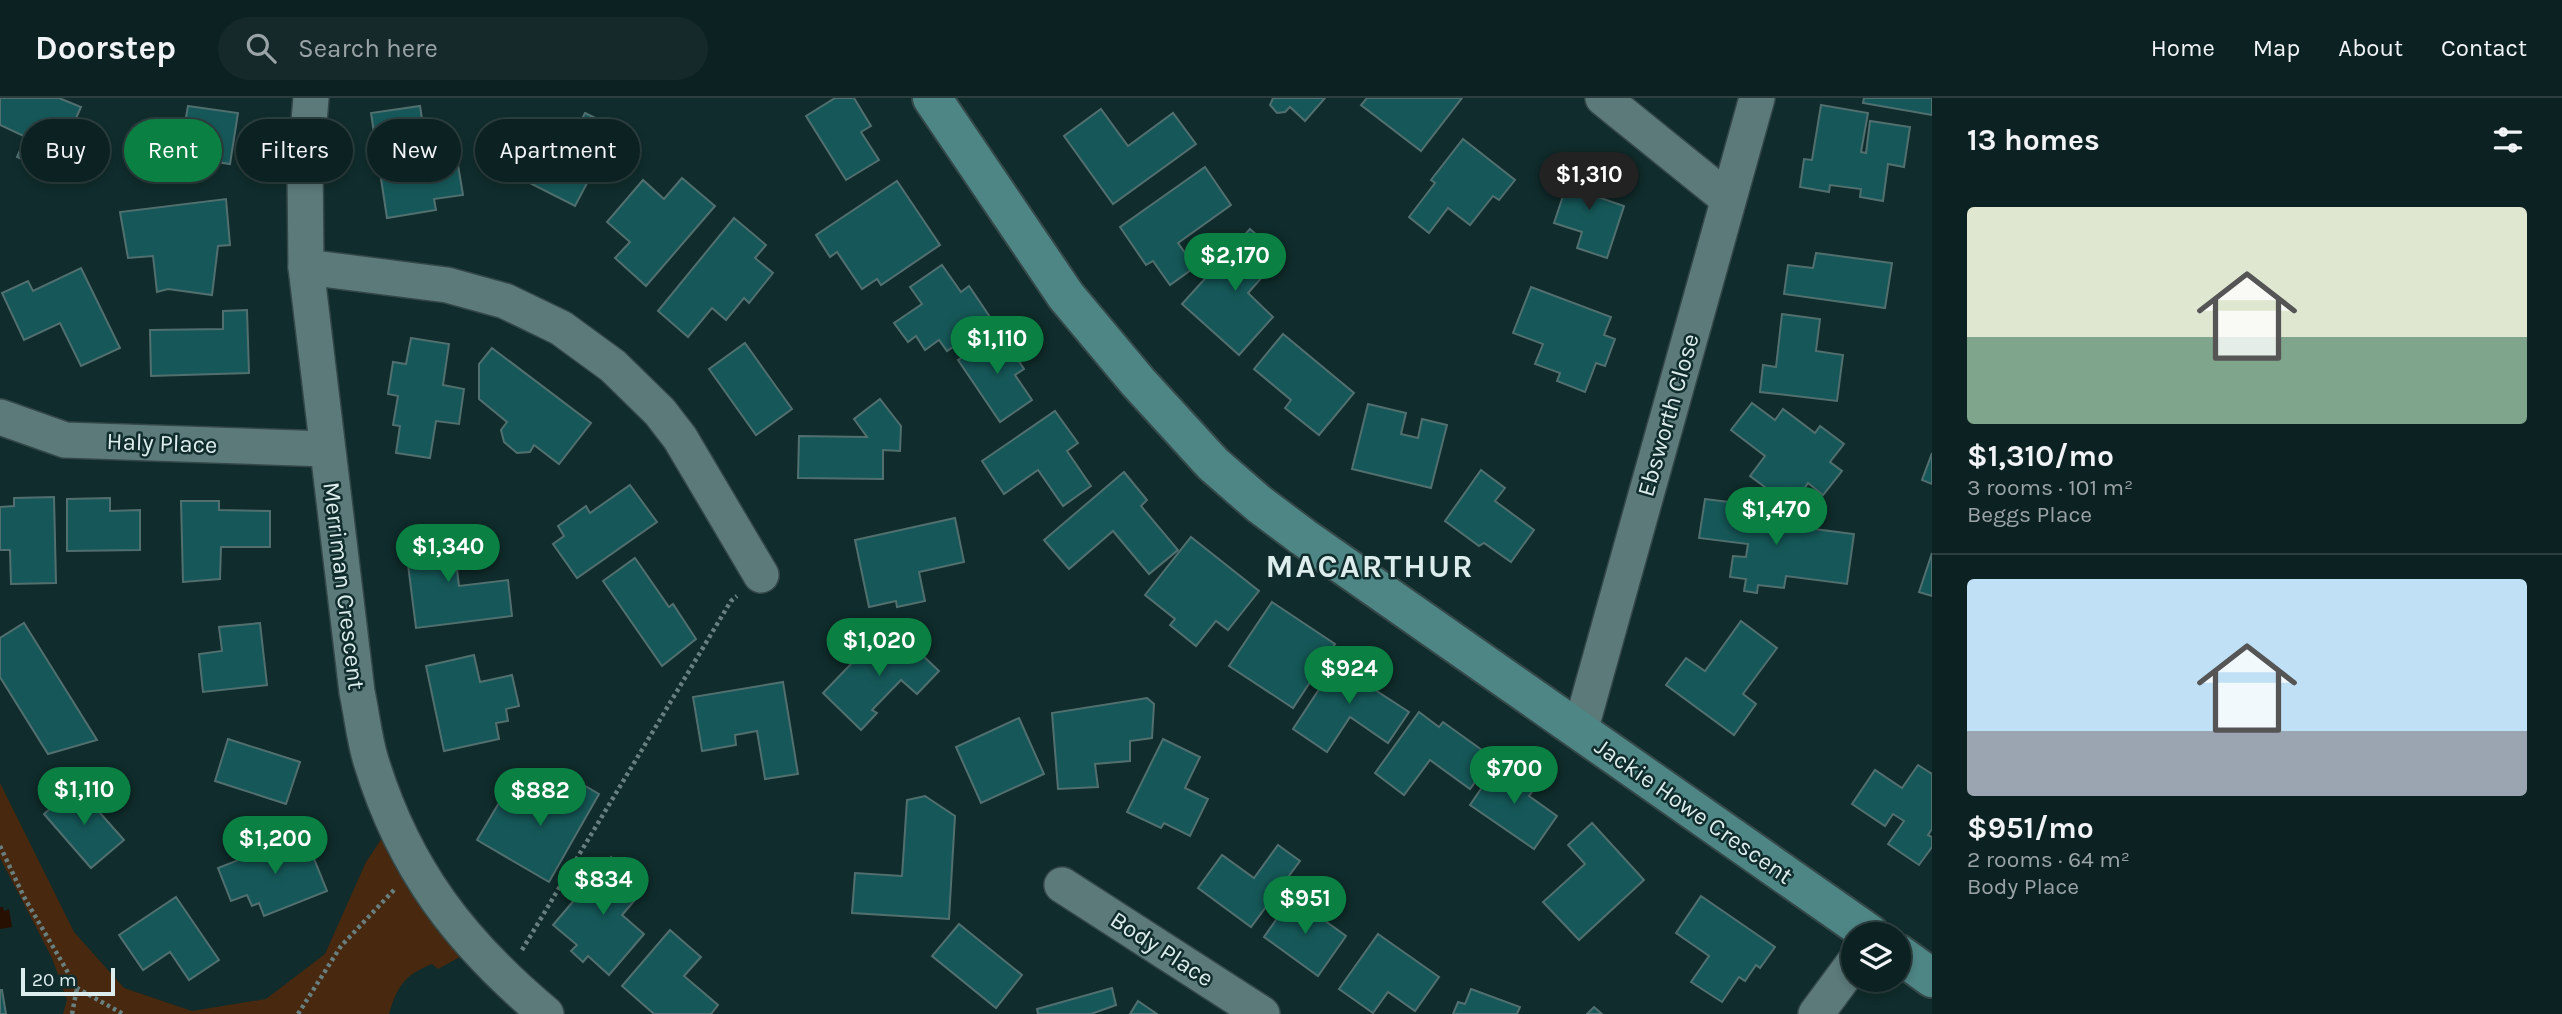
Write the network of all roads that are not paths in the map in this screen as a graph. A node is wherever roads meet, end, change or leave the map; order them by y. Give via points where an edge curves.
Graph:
1 (311, 98) edge
2 (932, 98) edge
3 (1603, 98) edge
4 (1757, 98) edge
5 (1728, 199) junction
6 (306, 267) junction
7 (0, 417) edge
8 (327, 449) junction
9 (761, 575) road end
10 (1580, 731) junction
11 (1062, 885) dead end
12 (1853, 922) edge
13 (1911, 963) edge
14 (1932, 978) edge
15 (1841, 980) edge
16 (546, 1014) edge
17 (1262, 1014) edge
18 (1816, 1014) edge

1 - 6 street, Merriman Crescent via 305,168
2 - 10 street, Jackie Howe Crescent via 1066,296 1213,464 1303,537
3 - 5 street
4 - 5 street, Ebsworth Close
5 - 10 street, Ebsworth Close
6 - 8 street, Merriman Crescent
6 - 9 street via 447,285 505,301 561,328 613,366 660,412
7 - 8 street, Haly Place via 65,440
8 - 16 street, Merriman Crescent via 357,692 370,759 394,825 416,867 471,944
10 - 12 street, Jackie Howe Crescent
11 - 17 street, Body Place
13 - 14 street
15 - 18 street

